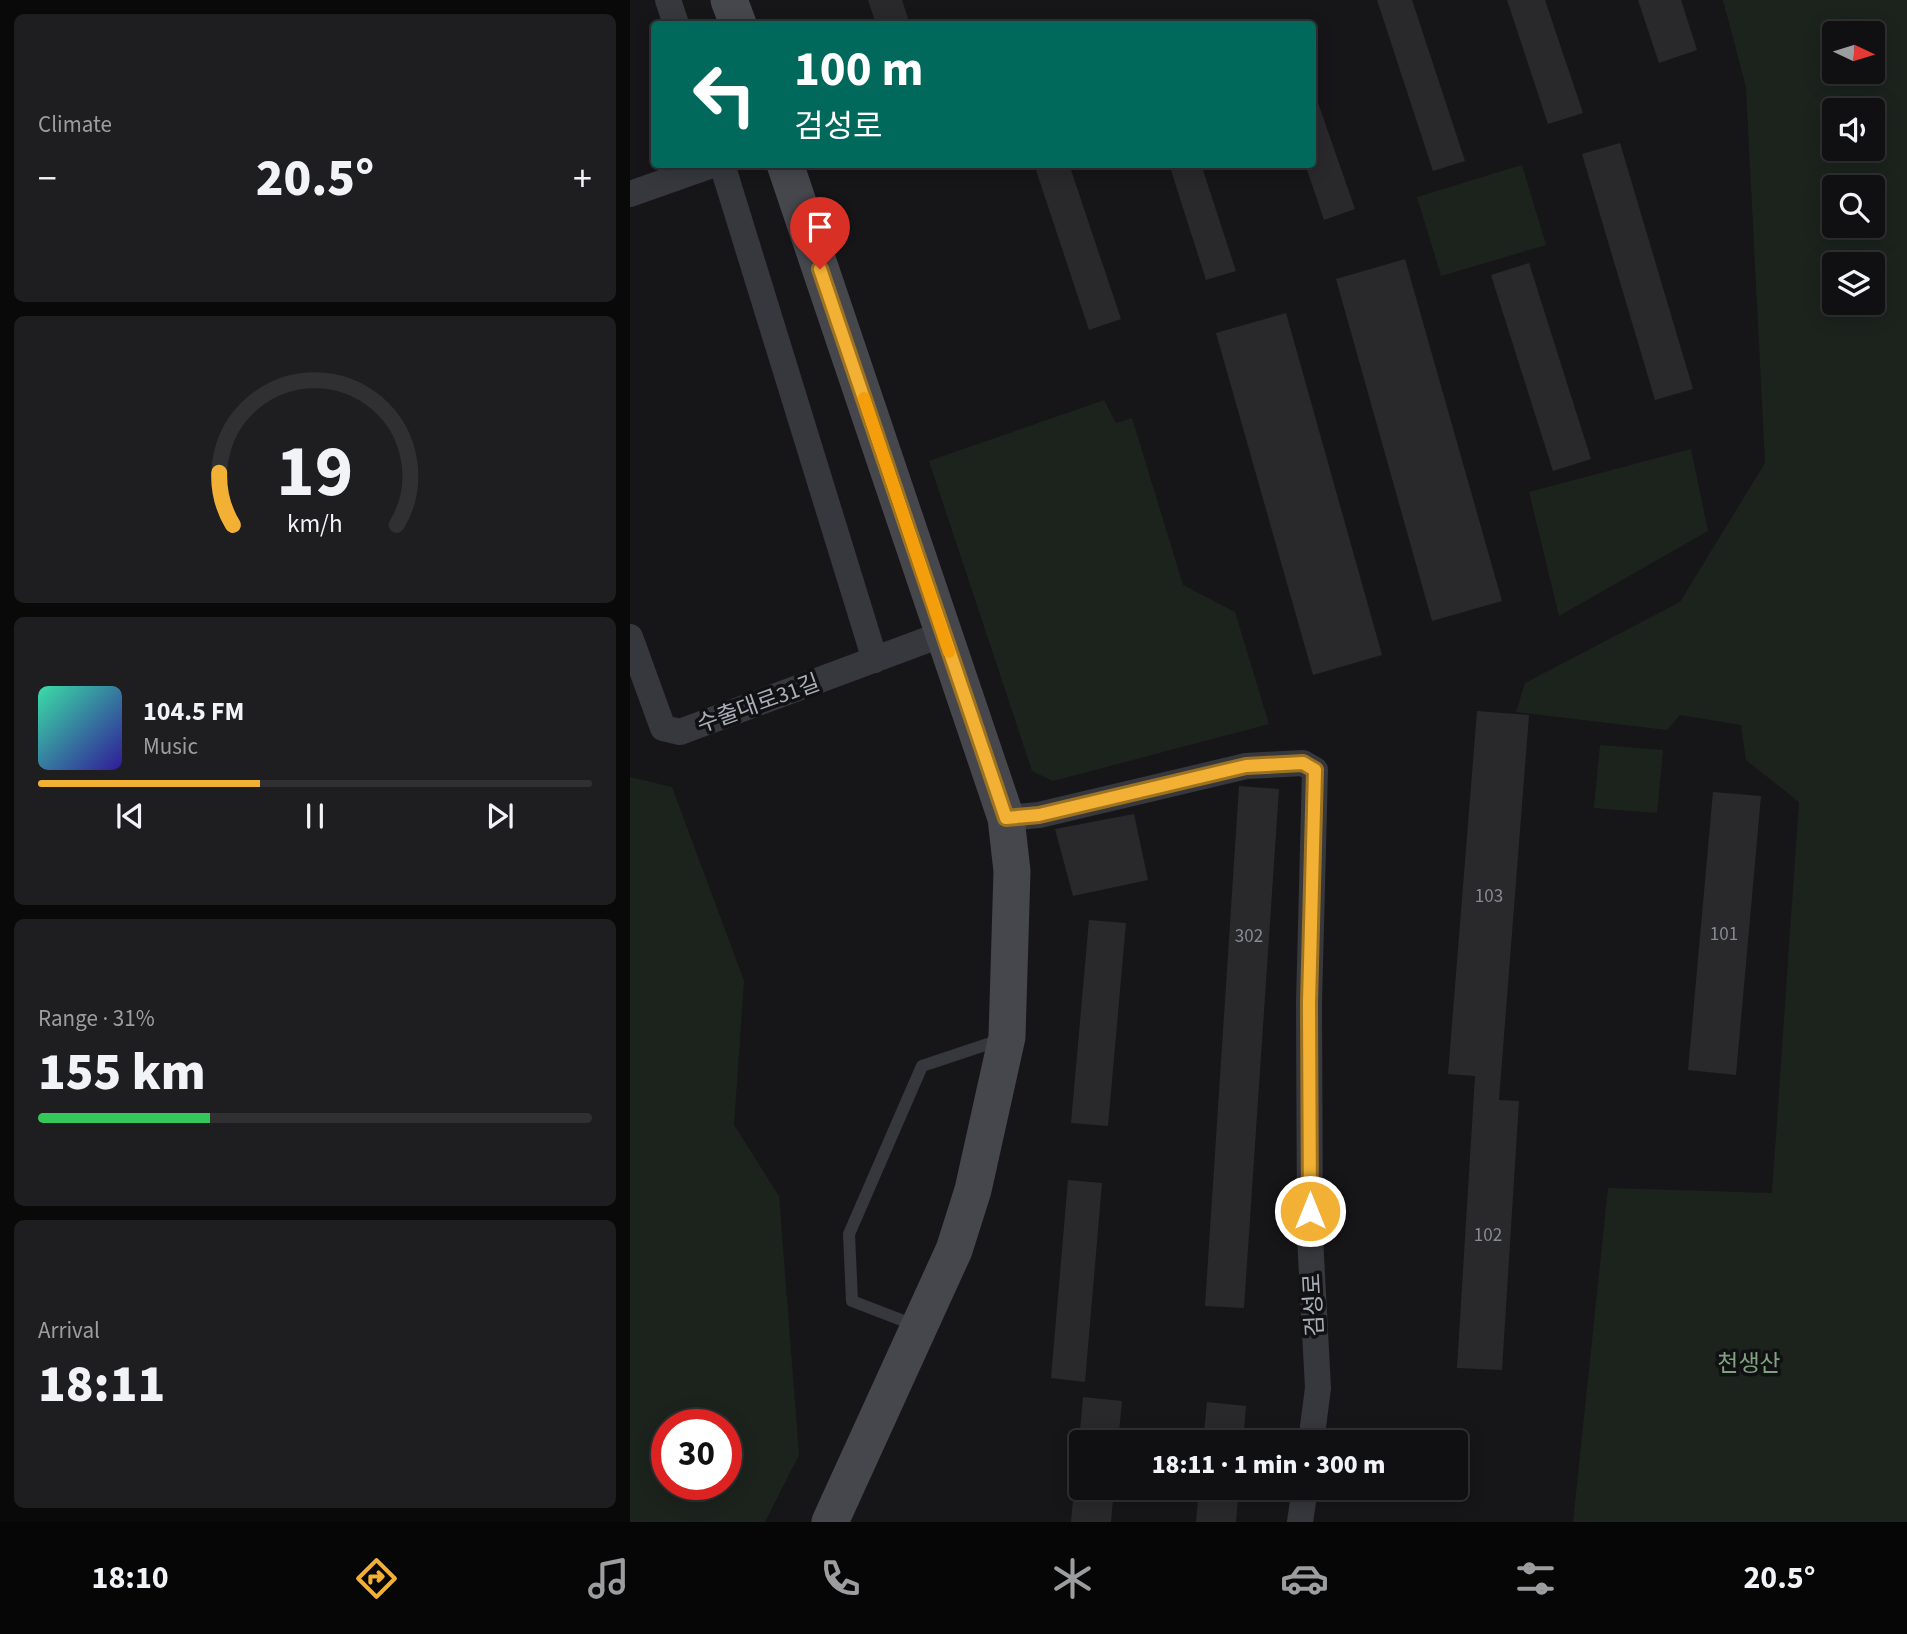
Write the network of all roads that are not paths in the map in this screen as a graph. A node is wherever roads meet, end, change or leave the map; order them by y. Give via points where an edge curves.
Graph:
1 (668, 0) edge
2 (729, 0) edge
3 (675, 21) edge
4 (737, 21) edge
5 (704, 168) edge
6 (723, 168) edge
7 (786, 168) edge
8 (630, 194) edge
9 (943, 634) junction
10 (630, 637) edge
11 (875, 660) junction
12 (1006, 818) junction
13 (1007, 1037) junction
14 (919, 1327) junction
15 (1313, 1430) edge
16 (1303, 1500) edge
17 (830, 1522) edge
18 (1300, 1522) edge

1 - 3 street
2 - 4 street
5 - 8 street
6 - 11 street
7 - 9 street
9 - 11 street, 수출대로31길
9 - 12 street
10 - 11 street, 수출대로31길 via 663,728 680,732
12 - 13 street via 1012,871
12 - 15 street, 검성로 via 1039,815 1246,766 1303,763 1315,770 1310,1223 1318,1388
13 - 14 street via 973,1190 954,1250
13 - 14 lane via 922,1066 849,1234 852,1301
14 - 17 street
16 - 18 street

